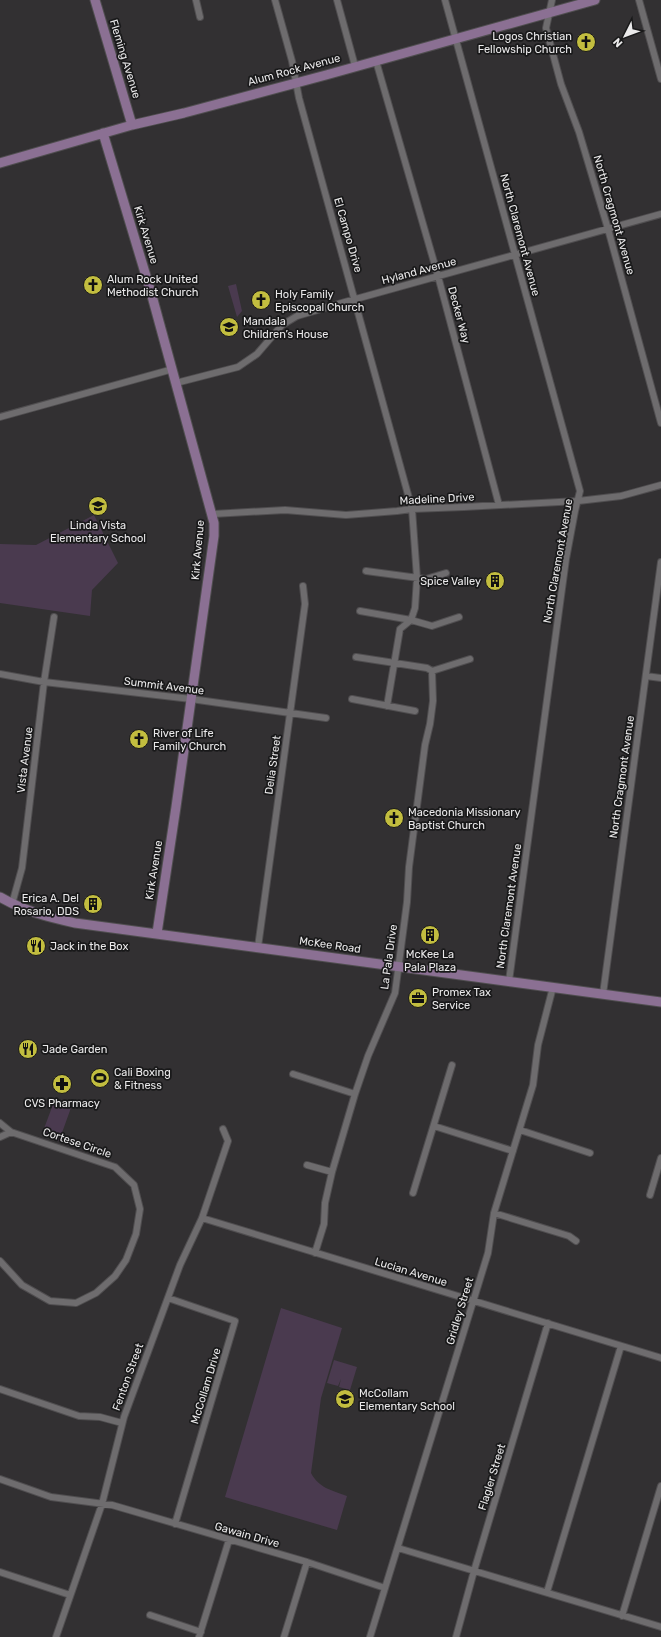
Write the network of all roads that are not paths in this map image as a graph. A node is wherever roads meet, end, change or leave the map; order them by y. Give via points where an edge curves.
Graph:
1 (95, 0) edge
2 (196, 0) edge
3 (275, 0) edge
4 (337, 0) edge
5 (445, 0) edge
6 (552, 0) edge
7 (595, 0) edge
8 (639, 0) edge
9 (548, 13) junction
10 (200, 17) dead end
11 (455, 39) junction
12 (376, 61) junction
13 (355, 66) junction
14 (661, 79) edge
15 (296, 83) junction
16 (132, 125) junction
17 (103, 133) junction
18 (0, 162) edge
19 (661, 214) edge
20 (608, 229) junction
21 (516, 255) junction
22 (438, 276) junction
23 (355, 299) junction
24 (173, 369) junction
25 (176, 383) junction
26 (0, 417) edge
27 (661, 423) edge
28 (661, 485) edge
29 (578, 500) junction
30 (499, 505) junction
31 (412, 509) junction
32 (212, 514) junction
33 (661, 562) edge
34 (366, 571) dead end
35 (446, 573) dead end
36 (417, 578) junction
37 (303, 586) dead end
38 (360, 611) dead end
39 (54, 617) dead end
40 (459, 617) dead end
41 (411, 620) junction
42 (356, 657) dead end
43 (470, 659) dead end
44 (393, 662) junction
45 (432, 671) junction
46 (0, 674) edge
47 (646, 676) junction
48 (661, 678) edge
49 (44, 682) junction
50 (191, 699) junction
51 (352, 699) dead end
52 (387, 706) junction
53 (415, 711) dead end
54 (290, 713) junction
55 (326, 718) dead end
56 (0, 898) edge
57 (12, 904) junction
58 (157, 933) junction
59 (258, 947) junction
60 (398, 966) junction
61 (509, 981) junction
62 (553, 987) junction
63 (603, 994) junction
64 (661, 1002) edge
65 (452, 1065) dead end
66 (293, 1074) dead end
67 (355, 1094) junction
68 (0, 1123) edge
69 (434, 1126) junction
70 (223, 1129) dead end
71 (520, 1130) junction
72 (11, 1132) junction
73 (0, 1137) edge
74 (513, 1151) junction
75 (590, 1153) dead end
76 (661, 1158) edge
77 (307, 1165) dead end
78 (332, 1172) junction
79 (413, 1193) dead end
80 (650, 1195) dead end
81 (494, 1213) junction
82 (202, 1218) junction
83 (576, 1241) dead end
84 (315, 1253) junction
85 (0, 1261) edge
86 (168, 1298) junction
87 (473, 1301) junction
88 (548, 1323) junction
89 (621, 1346) junction
90 (661, 1358) edge
91 (0, 1389) edge
92 (122, 1424) junction
93 (0, 1479) edge
94 (661, 1486) edge
95 (102, 1504) junction
96 (174, 1524) junction
97 (229, 1540) junction
98 (398, 1548) junction
99 (307, 1562) junction
100 (474, 1570) junction
101 (0, 1572) edge
102 (385, 1588) junction
103 (547, 1592) junction
104 (70, 1595) junction
105 (150, 1615) dead end
106 (622, 1616) junction
107 (661, 1627) edge
108 (200, 1634) edge
109 (56, 1637) edge
110 (284, 1637) edge
111 (370, 1637) edge
112 (456, 1637) edge

1 - 16 street, Fleming Avenue
2 - 10 street
3 - 15 street, El Campo Drive
4 - 13 street
5 - 11 street, North Claremont Avenue
6 - 9 street, North Cragmont Avenue
7 - 9 street, Alum Rock Avenue
8 - 14 street
9 - 11 street, Alum Rock Avenue
9 - 20 street, North Cragmont Avenue via 546,27 561,84 579,132
11 - 12 street, Alum Rock Avenue
11 - 21 street, North Claremont Avenue
12 - 13 street, Alum Rock Avenue
12 - 22 street, Decker Way
13 - 15 street, Alum Rock Avenue
15 - 16 street, Alum Rock Avenue
15 - 23 street, El Campo Drive
16 - 17 street, Alum Rock Avenue
17 - 18 street, Alum Rock Avenue
17 - 24 street, Kirk Avenue
19 - 20 street, Hyland Avenue
20 - 21 street, Hyland Avenue
20 - 27 street, North Cragmont Avenue
21 - 22 street, Hyland Avenue
21 - 29 street, North Claremont Avenue via 580,491
22 - 23 street, Hyland Avenue
22 - 30 street, Decker Way
23 - 25 street, Hyland Avenue via 297,316 282,325 257,354 238,367
23 - 31 street, El Campo Drive
24 - 25 street, Kirk Avenue
24 - 26 street
25 - 32 street, Kirk Avenue
28 - 29 street, Madeline Drive via 621,496
29 - 30 street, Madeline Drive
29 - 61 street, North Claremont Avenue via 566,559
30 - 31 street, Madeline Drive
31 - 32 street, Madeline Drive via 346,515 285,510
31 - 36 street, El Campo Drive
32 - 50 street, Kirk Avenue via 214,536
33 - 47 street, North Cragmont Avenue
34 - 36 street
35 - 36 street via 426,579
36 - 41 street, El Campo Drive via 415,608
37 - 54 street, Delia Street via 304,604
38 - 41 street
39 - 49 street, Vista Avenue
40 - 41 street via 432,626
41 - 44 street via 400,629
42 - 44 street
43 - 45 street
44 - 45 street
44 - 52 street
45 - 60 street, La Pala Drive via 433,701 425,745
46 - 49 street, Summit Avenue
47 - 48 street
47 - 63 street, North Cragmont Avenue
49 - 50 street, Summit Avenue
49 - 57 street, Vista Avenue via 22,868
50 - 54 street, Summit Avenue
50 - 58 street, Kirk Avenue
51 - 52 street
52 - 53 street
54 - 55 street, Summit Avenue
54 - 59 street, Delia Street
56 - 57 street, McKee Road
57 - 58 street, McKee Road via 44,916
58 - 59 street, McKee Road
59 - 60 street, McKee Road
60 - 61 street, McKee Road
60 - 67 street, La Pala Drive via 395,993
61 - 62 street, McKee Road
62 - 63 street, McKee Road
62 - 71 street, Gridley Street via 538,1045 533,1085
63 - 64 street, McKee Road
65 - 69 street
66 - 67 street
67 - 78 street, La Pala Drive
68 - 72 street, Cortese Circle
69 - 74 street
69 - 79 street
70 - 82 street, Fenton Street via 228,1141
71 - 74 street, Gridley Street
71 - 75 street
72 - 73 street
72 - 85 street, Cortese Circle via 116,1167 134,1185 140,1209 136,1234 126,1260 115,1276 96,1293 76,1303 50,1301 22,1285
74 - 81 street, Gridley Street
76 - 80 street
77 - 78 street
78 - 84 street, La Pala Drive via 325,1204 324,1224
81 - 83 street via 568,1236
81 - 87 street, Gridley Street via 488,1253
82 - 84 street, Lucian Avenue
82 - 86 street, Fenton Street
84 - 87 street, Lucian Avenue
86 - 92 street, Fenton Street
86 - 96 street, McCollam Drive via 235,1321
87 - 88 street, Lucian Avenue
87 - 98 street, Gridley Street
88 - 89 street, Lucian Avenue
88 - 100 street, Flagler Street
89 - 90 street, Lucian Avenue
89 - 103 street
91 - 92 street via 79,1416 100,1417
92 - 95 street, Fenton Street
93 - 95 street, Gawain Drive via 51,1497
94 - 106 street
95 - 96 street, Gawain Drive
95 - 104 street, Fenton Street
96 - 97 street, Gawain Drive
97 - 99 street, Gawain Drive
97 - 108 street
98 - 100 street
98 - 102 street, Gridley Street
99 - 102 street, Gawain Drive
99 - 110 street
100 - 103 street
100 - 112 street, Flagler Street
101 - 104 street
102 - 111 street, Gridley Street
103 - 106 street
104 - 109 street, Fenton Street
105 - 108 street
106 - 107 street

